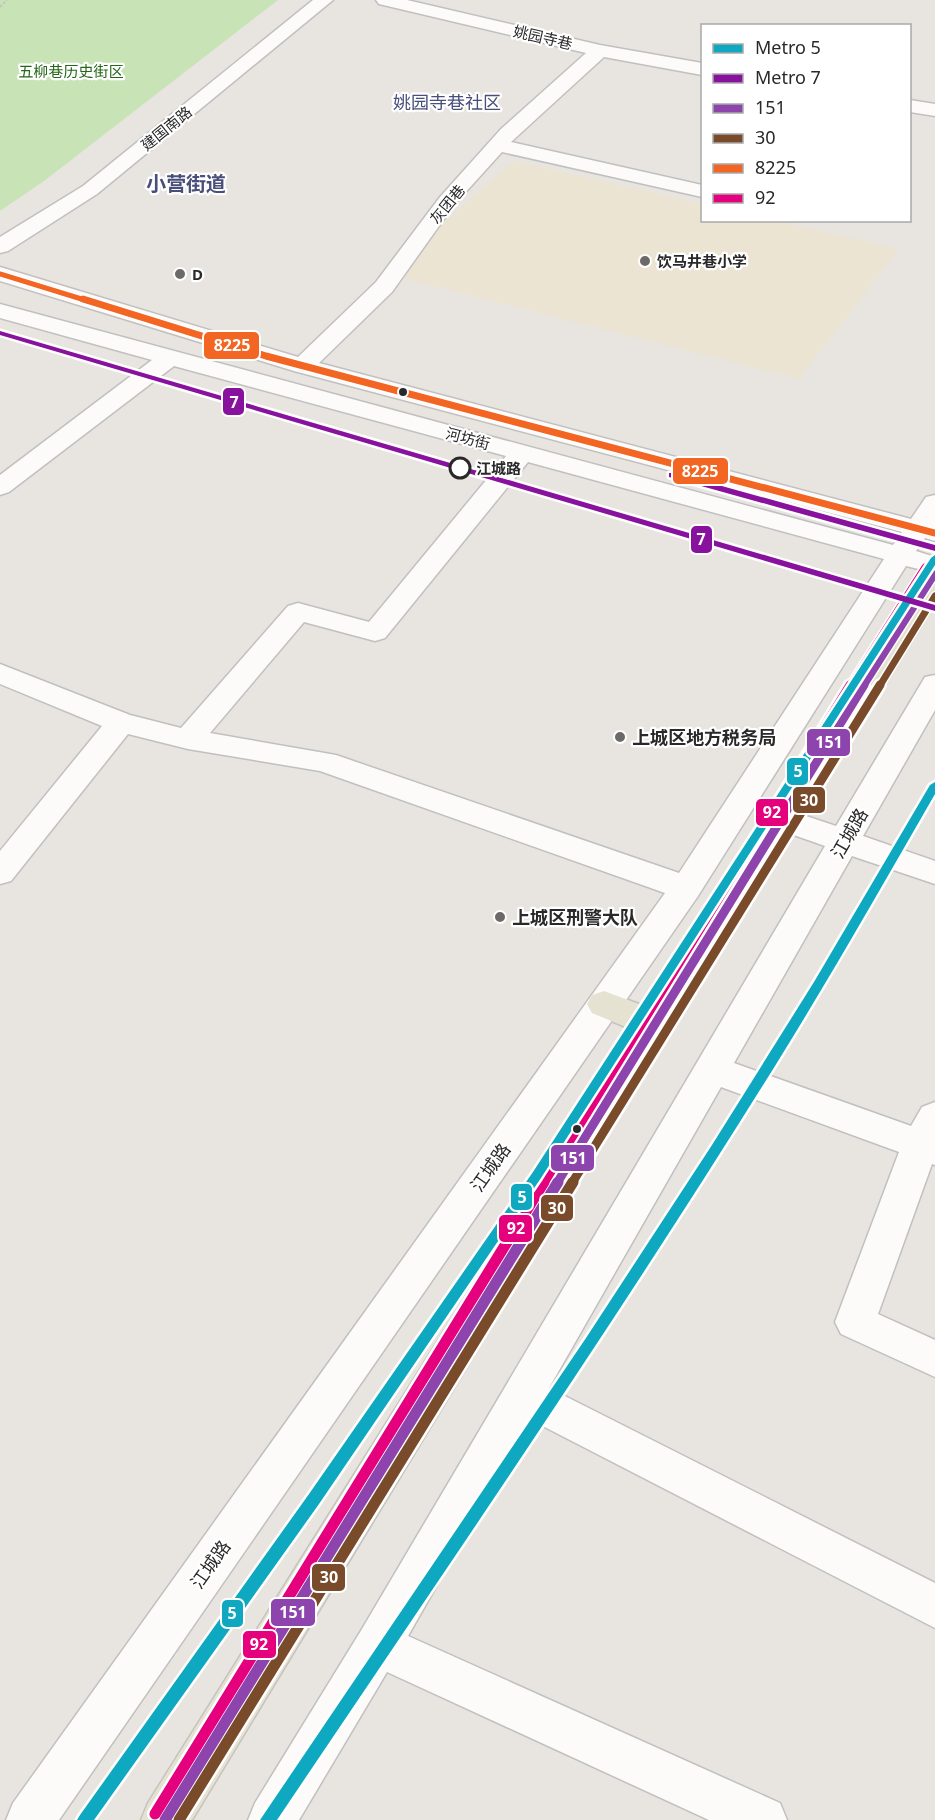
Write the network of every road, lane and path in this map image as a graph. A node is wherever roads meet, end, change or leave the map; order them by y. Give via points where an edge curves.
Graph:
1 (7, 0) edge
2 (324, 0) edge
3 (385, 0) edge
4 (0, 7) edge
5 (600, 51) junction
6 (701, 69) edge
7 (911, 106) edge
8 (935, 110) edge
9 (498, 145) junction
10 (701, 191) edge
11 (0, 246) edge
12 (0, 274) edge
13 (0, 311) edge
14 (170, 357) junction
15 (303, 366) junction
16 (522, 453) junction
17 (0, 487) edge
18 (922, 530) edge
19 (935, 565) edge
20 (935, 574) edge
21 (0, 673) edge
22 (935, 684) edge
23 (122, 723) junction
24 (188, 739) junction
25 (782, 819) junction
26 (844, 841) junction
27 (0, 873) edge
28 (935, 873) edge
29 (686, 888) junction
30 (604, 1004) junction
31 (655, 1025) junction
32 (712, 1069) junction
33 (930, 1137) edge
34 (935, 1359) edge
35 (522, 1395) junction
36 (935, 1606) edge
37 (378, 1645) junction
38 (30, 1820) edge
39 (165, 1820) edge
40 (272, 1820) edge
41 (763, 1820) edge

1 - 4 path
2 - 11 street, 建国南路 via 90,190
3 - 5 street, 姚园寺巷
5 - 6 street, 姚园寺巷
5 - 9 street, 灰团巷
7 - 8 street
9 - 10 street
9 - 15 street, 灰团巷 via 447,201 384,287
12 - 15 street, 河坊街
13 - 14 street, 河坊街
14 - 16 street, 河坊街
14 - 17 street
15 - 18 street, 河坊街
16 - 18 street, 河坊街
16 - 24 street via 375,632 298,612
18 - 19 street, 河坊街
18 - 29 street, 江城路
20 - 25 main road
21 - 23 street
22 - 26 street, 江城路
23 - 24 street
23 - 27 street
24 - 29 street via 325,762
25 - 26 street
25 - 31 main road
26 - 28 street
26 - 32 street, 江城路
29 - 30 street, 江城路
30 - 31 main road
30 - 38 street, 江城路
31 - 39 main road
32 - 33 street
32 - 35 street, 江城路
33 - 34 street via 855,1322
35 - 36 street
35 - 37 street, 江城路
37 - 40 street, 江城路
37 - 41 street

